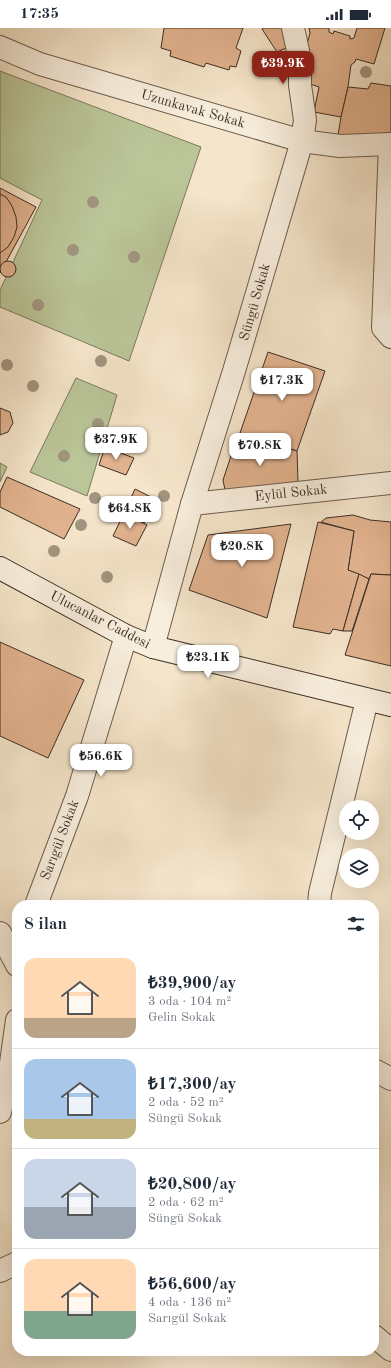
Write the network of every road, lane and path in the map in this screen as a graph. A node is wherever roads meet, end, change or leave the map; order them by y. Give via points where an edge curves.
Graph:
1 (293, 28) edge
2 (0, 46) edge
3 (302, 141) junction
4 (391, 144) edge
5 (391, 337) edge
6 (391, 483) edge
7 (192, 504) junction
8 (0, 568) edge
9 (126, 636) junction
10 (153, 648) junction
11 (367, 700) junction
12 (391, 705) edge
13 (38, 900) edge
14 (319, 900) edge
15 (0, 933) edge
16 (12, 956) edge
17 (12, 1073) edge
18 (379, 1073) edge
19 (391, 1079) edge
20 (0, 1112) edge
21 (12, 1266) edge
22 (0, 1271) edge
23 (379, 1340) edge
24 (391, 1350) edge
25 (391, 1362) edge
26 (386, 1368) edge

1 - 3 street, Süngü Sokak via 300,60 300,85 305,120
2 - 3 street, Uzunkavak Sokak via 40,64
3 - 4 street, Uzunkavak Sokak via 340,146
3 - 7 street, Süngü Sokak
4 - 5 street via 383,328
6 - 7 street, Eylül Sokak
7 - 10 street, Süngü Sokak
8 - 9 street, Ulucanlar Caddesi
9 - 10 street, Ulucanlar Caddesi
9 - 13 street, Sarıgül Sokak via 78,796
10 - 11 street, Ulucanlar Caddesi
11 - 12 street, Ulucanlar Caddesi
11 - 14 street
15 - 16 street
17 - 20 street
18 - 19 street
21 - 22 street
23 - 24 street
25 - 26 street

